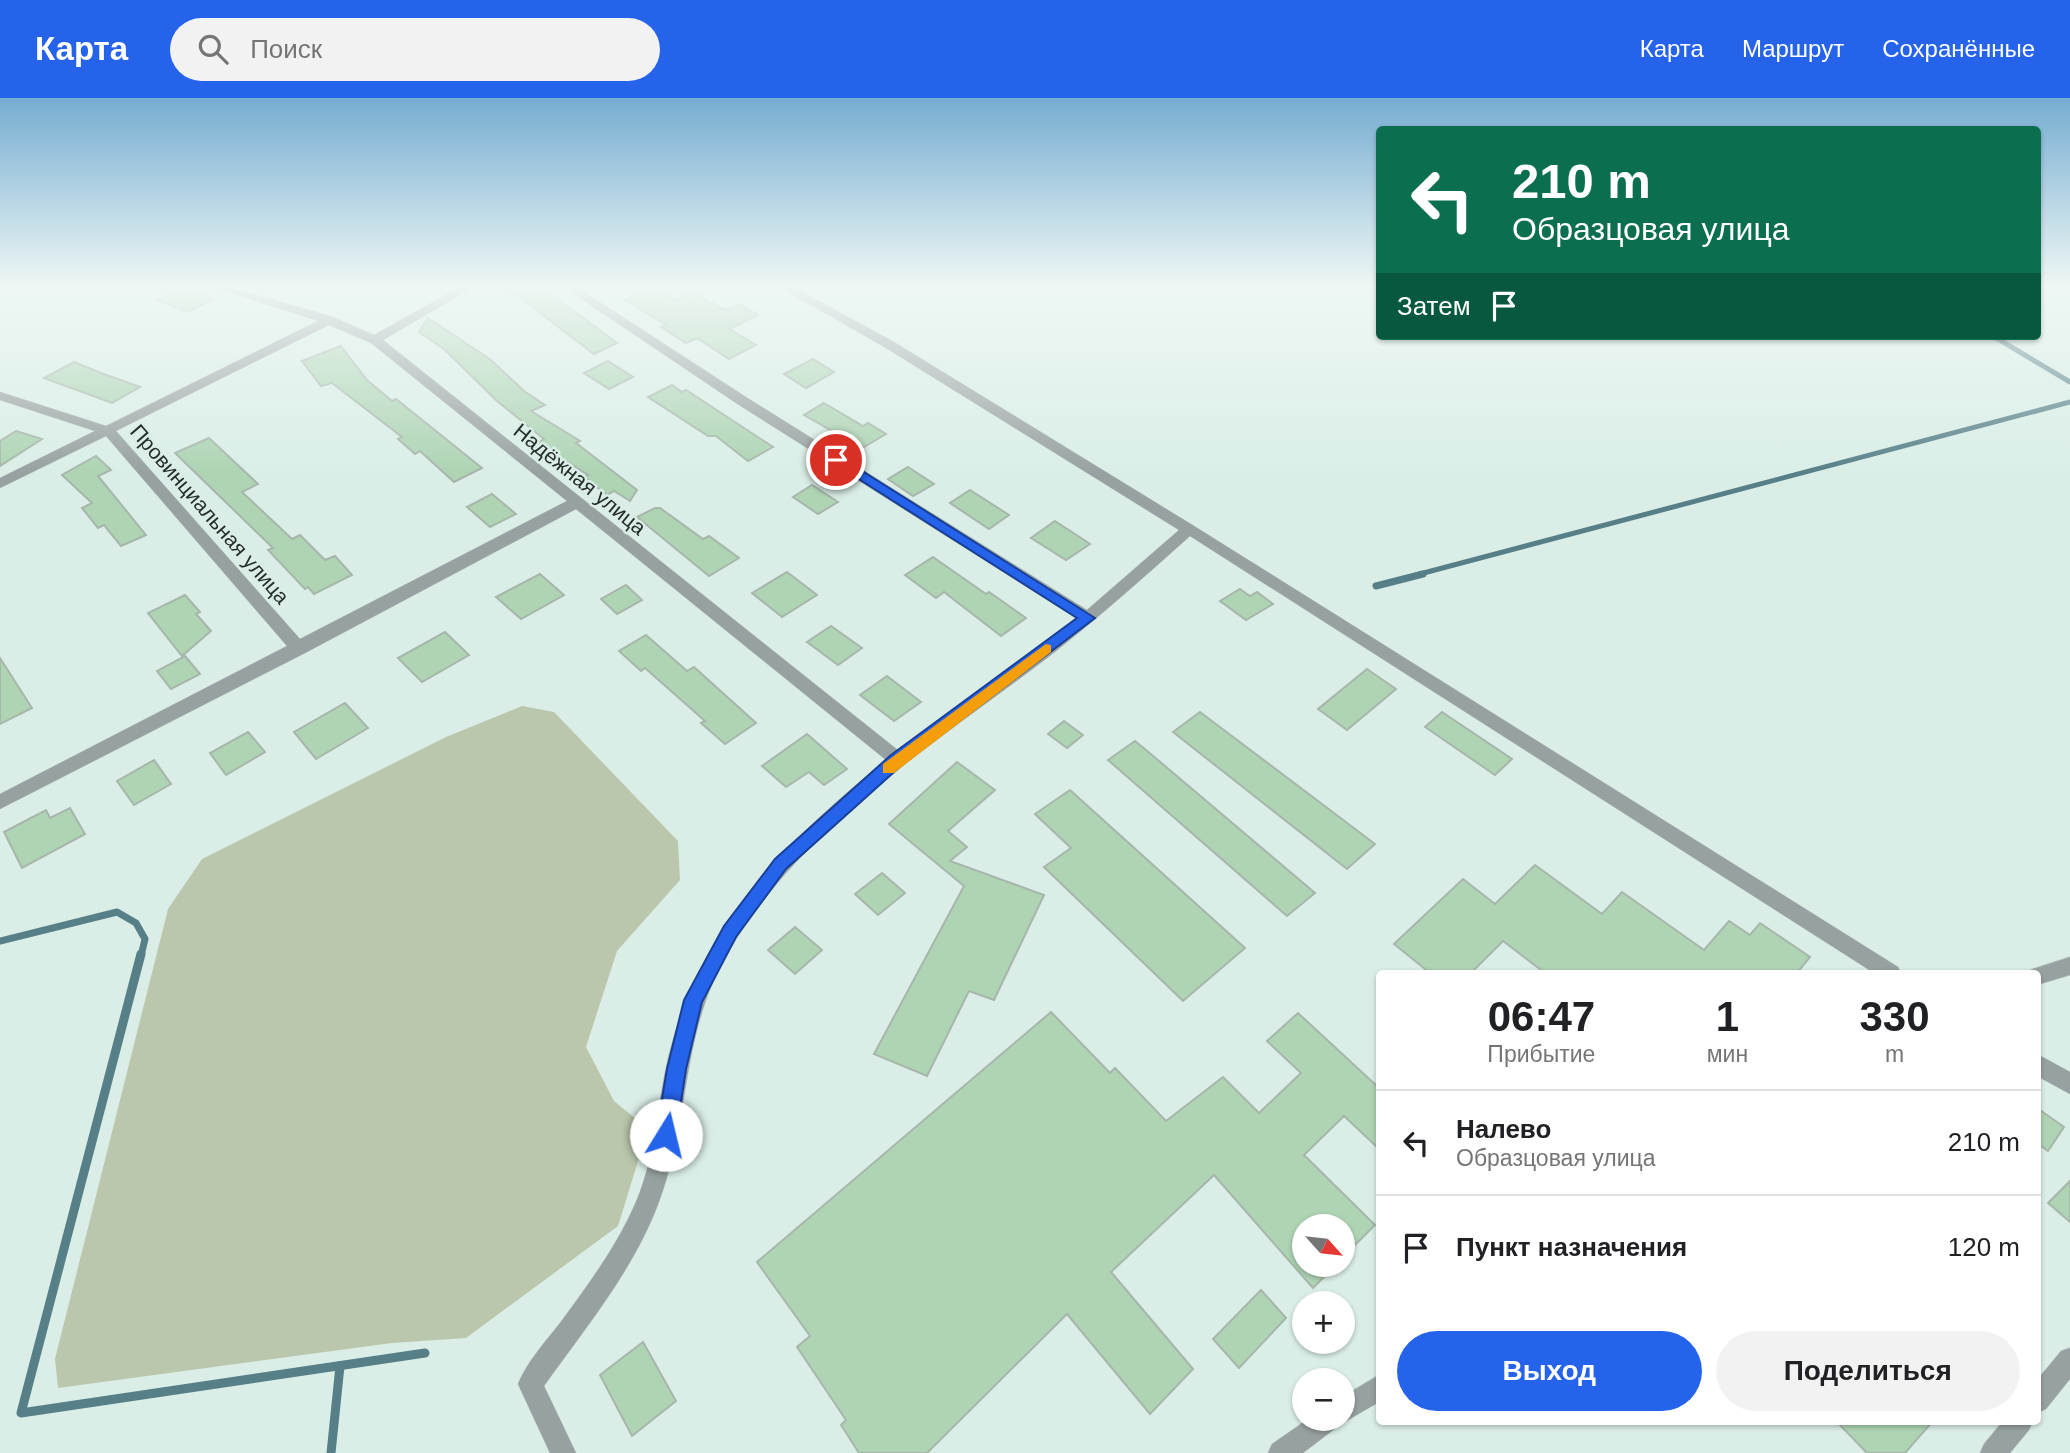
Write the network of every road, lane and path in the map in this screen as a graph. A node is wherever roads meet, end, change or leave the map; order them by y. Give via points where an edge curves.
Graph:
1 (275, 347) edge
2 (384, 347) edge
3 (661, 347) edge
4 (894, 347) edge
5 (0, 396) edge
6 (108, 431) junction
7 (0, 484) edge
8 (575, 503) junction
9 (1189, 529) junction
10 (1087, 618) junction
11 (299, 649) junction
12 (897, 759) junction
13 (0, 802) edge
14 (2070, 966) edge
15 (1886, 970) edge
16 (2041, 975) edge
17 (2041, 1066) edge
18 (2070, 1084) edge
19 (2070, 1360) edge
20 (1376, 1389) edge
21 (2041, 1395) edge
22 (1355, 1403) edge
23 (2017, 1425) edge
24 (1313, 1431) edge
25 (563, 1453) edge
26 (1281, 1453) edge
27 (1993, 1453) edge

1 - 6 street
2 - 8 street, Надёжная улица
3 - 10 street
4 - 9 street
5 - 6 street, Провинциальная улица
6 - 7 street
6 - 11 street, Провинциальная улица
8 - 11 street
8 - 12 street, Надёжная улица
9 - 10 street
9 - 15 street
10 - 12 street
11 - 13 street
12 - 25 street via 780,864 730,932 694,1000 645,1211 605,1279 530,1384
14 - 16 street
17 - 18 street
19 - 21 street
20 - 22 street
23 - 27 street
24 - 26 street

